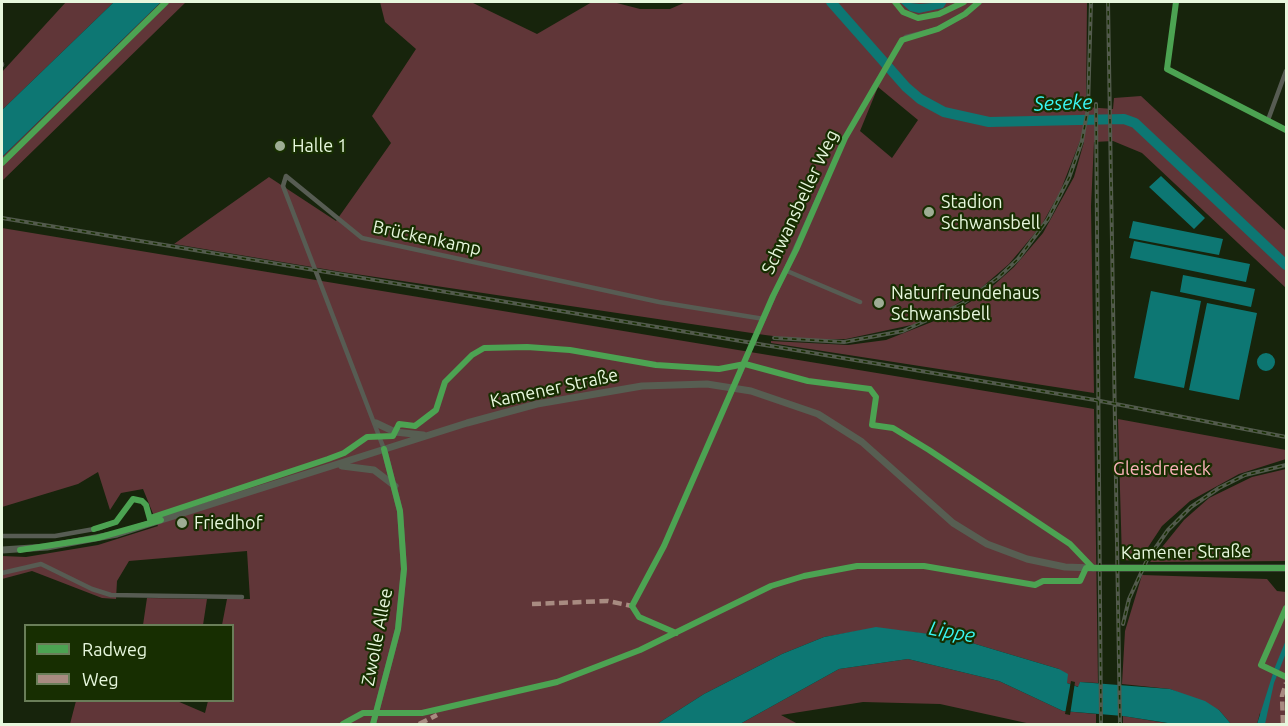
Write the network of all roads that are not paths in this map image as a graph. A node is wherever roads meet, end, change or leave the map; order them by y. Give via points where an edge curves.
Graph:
1 (979, 2) edge
2 (1176, 2) edge
3 (900, 44) dead end
4 (1287, 70) edge
5 (881, 76) dead end
6 (1268, 120) junction
7 (1287, 130) edge
8 (787, 271) junction
9 (860, 302) dead end
10 (764, 319) junction
11 (759, 329) tunnel mouth
12 (748, 355) tunnel mouth
13 (734, 388) junction
14 (376, 423) junction
15 (428, 435) junction
16 (384, 449) junction
17 (336, 465) junction
18 (395, 486) junction
19 (151, 523) junction
20 (2, 536) edge
21 (2, 550) edge
22 (1287, 568) edge
23 (2, 573) edge
24 (242, 597) dead end
25 (374, 724) edge

1 - 3 street via 938,29 906,38
2 - 6 street via 1167,69
4 - 6 street
5 - 8 street, Schwansbeller Weg via 845,138
6 - 7 street
8 - 9 street
8 - 10 street, Schwansbeller Weg
10 - 11 street, Schwansbeller Weg
10 - 14 street, Brückenkamp via 659,302 362,238 286,176 283,186
12 - 13 street
13 - 15 main road, Kamener Straße via 676,384 608,390 537,404
13 - 22 main road, Kamener Straße via 818,414 862,442 954,524 987,544 1028,559 1093,568
14 - 15 main road via 395,432
14 - 16 street, Brückenkamp
15 - 16 main road, Kamener Straße
16 - 17 main road, Kamener Straße
16 - 18 street, Zwolle Allee
17 - 18 main road via 374,470
17 - 19 main road, Kamener Straße
18 - 25 street, Zwolle Allee via 403,542 402,601
19 - 20 street via 146,505 138,499 128,502 116,522 100,528 55,536
19 - 21 main road, Kamener Straße via 69,544
23 - 24 street via 41,564 111,595

